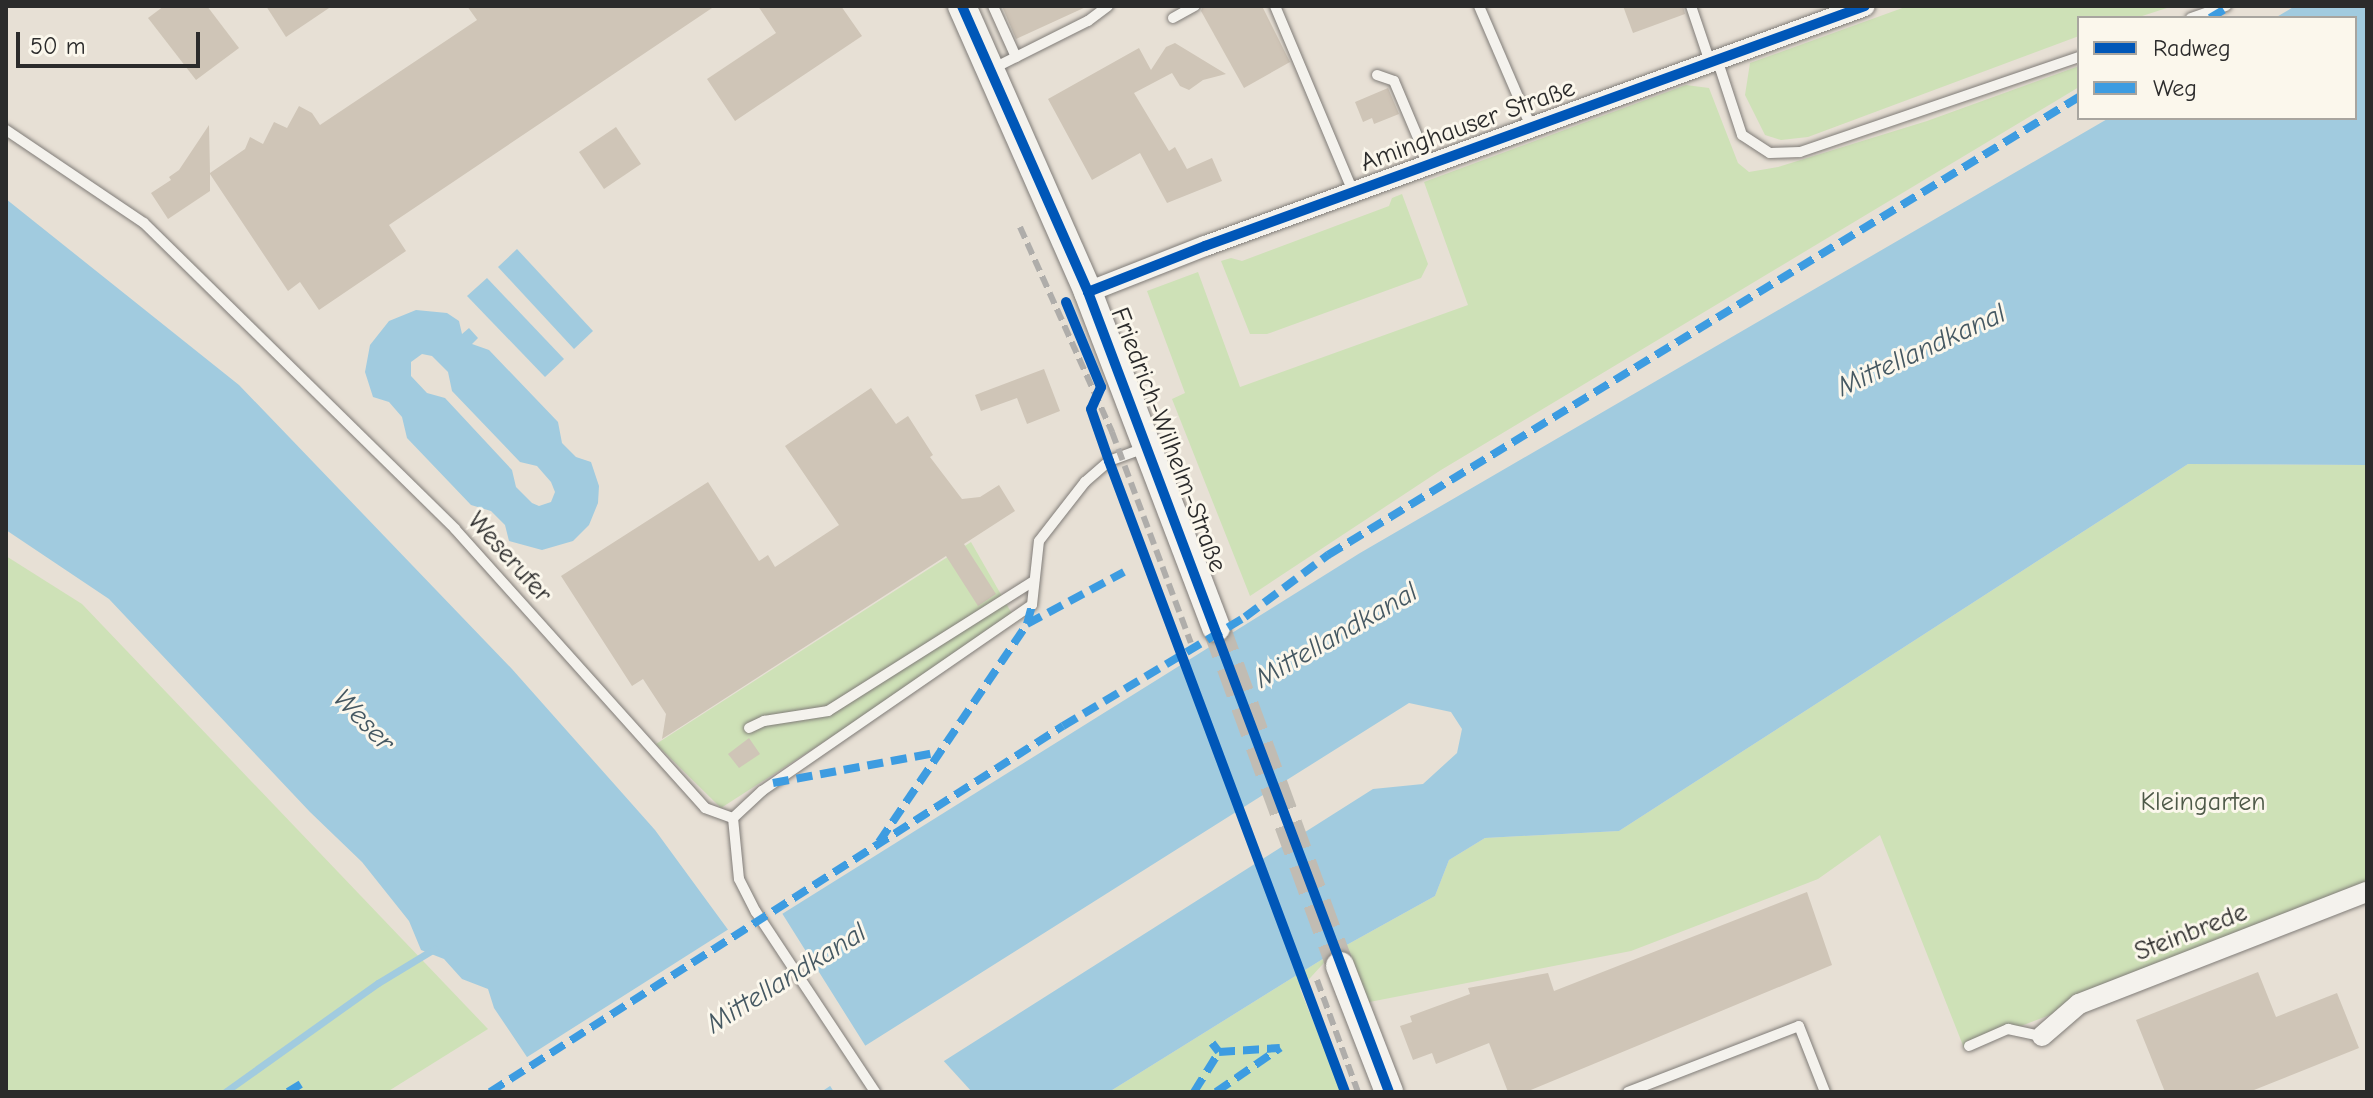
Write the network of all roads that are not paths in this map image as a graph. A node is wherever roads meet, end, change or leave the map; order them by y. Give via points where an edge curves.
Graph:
1 (962, 6) edge
2 (993, 6) edge
3 (1108, 6) edge
4 (1195, 6) edge
5 (1275, 6) edge
6 (1479, 6) edge
7 (1691, 6) edge
8 (1865, 6) edge
9 (2226, 6) edge
10 (2197, 16) edge
11 (1173, 18) dead end
12 (1016, 57) junction
13 (2077, 58) edge
14 (1713, 60) junction
15 (990, 70) junction
16 (1377, 75) dead end
17 (1531, 127) junction
18 (6, 130) edge
19 (1429, 164) junction
20 (1353, 192) junction
21 (1088, 292) junction
22 (1149, 446) junction
23 (1034, 581) junction
24 (1216, 627) tunnel mouth
25 (749, 728) dead end
26 (733, 818) junction
27 (2367, 892) edge
28 (1340, 966) tunnel mouth
29 (2042, 1036) joint
30 (1969, 1046) dead end
31 (875, 1092) edge
32 (1389, 1092) edge
33 (1628, 1092) edge
34 (1825, 1092) edge

1 - 15 street, Friedrich-Wilhelm-Straße
2 - 12 lane
3 - 12 lane
4 - 11 lane
5 - 20 lane
6 - 17 lane
7 - 14 lane
8 - 14 street, Aminghauser Straße
9 - 10 lane
12 - 15 lane
13 - 14 lane via 1800,152 1770,153 1742,135
14 - 17 street, Aminghauser Straße
15 - 21 street, Friedrich-Wilhelm-Straße
16 - 19 lane via 1394,81
17 - 19 street, Aminghauser Straße
18 - 26 lane, Weserufer via 144,223 455,529 705,808
19 - 20 street, Aminghauser Straße
20 - 21 street, Aminghauser Straße
21 - 22 street, Friedrich-Wilhelm-Straße
22 - 23 lane via 1109,461 1085,482 1039,541
22 - 24 street, Friedrich-Wilhelm-Straße
23 - 25 lane via 828,711
23 - 26 lane via 1032,605 762,791
26 - 31 lane via 739,879 756,912
27 - 29 street, Steinbrede via 2079,1004
28 - 32 street
29 - 30 lane via 2008,1029
33 - 34 lane via 1799,1026

